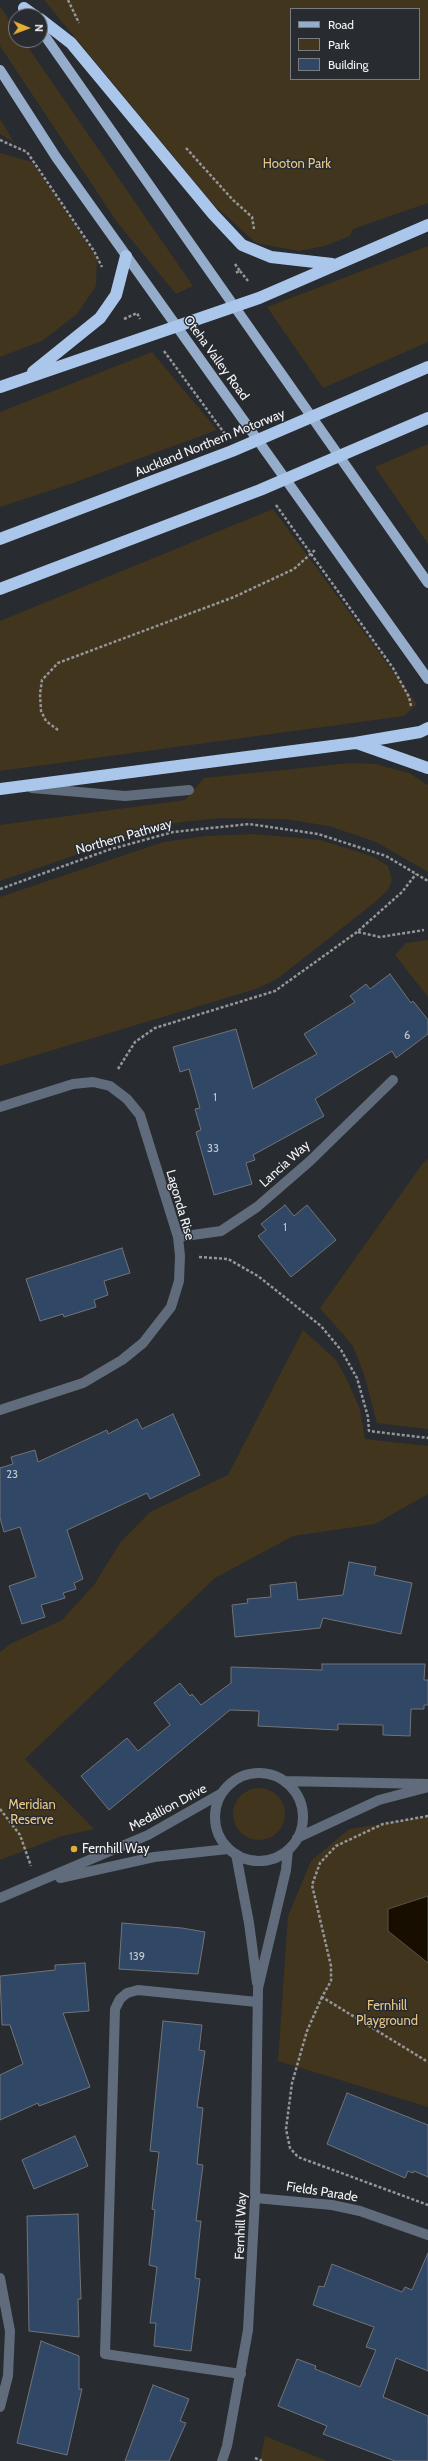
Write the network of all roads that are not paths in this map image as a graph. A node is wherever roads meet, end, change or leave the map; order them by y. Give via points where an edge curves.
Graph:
1 (48, 25) edge
2 (48, 40) edge
3 (0, 70) edge
4 (428, 225) edge
5 (126, 256) junction
6 (333, 265) junction
7 (234, 307) junction
8 (178, 327) junction
9 (428, 367) edge
10 (25, 378) junction
11 (0, 388) edge
12 (428, 418) edge
13 (0, 539) edge
14 (428, 583) edge
15 (0, 589) edge
16 (428, 679) edge
17 (428, 728) edge
18 (355, 743) junction
19 (428, 768) edge
20 (17, 787) junction
21 (0, 789) edge
22 (189, 790) dead end
23 (393, 1080) dead end
24 (0, 1107) edge
25 (178, 1237) junction
26 (0, 1410) edge
27 (286, 1781) junction
28 (428, 1784) edge
29 (428, 1787) edge
30 (222, 1793) junction
31 (297, 1838) junction
32 (288, 1850) junction
33 (232, 1851) junction
34 (37, 1883) junction
35 (0, 1898) edge
36 (258, 1988) junction
37 (257, 2002) junction
38 (255, 2198) junction
39 (428, 2235) edge
40 (0, 2278) edge
41 (241, 2374) junction
42 (0, 2407) edge
43 (222, 2461) edge

1 - 6 highway via 71,43 213,214 242,245 271,257
2 - 7 main road
3 - 5 main road, Oteha Valley Road via 56,157
4 - 6 highway
5 - 8 main road, Oteha Valley Road
5 - 10 highway via 116,295 100,318
6 - 7 highway
7 - 8 highway
7 - 14 main road
8 - 10 highway
8 - 16 main road, Oteha Valley Road
9 - 13 highway, Auckland Northern Motorway via 335,407
10 - 11 highway
12 - 15 highway via 260,490
17 - 18 highway via 420,732
18 - 19 highway
18 - 20 highway
20 - 21 highway
20 - 22 street via 125,796
23 - 25 street, Lancia Way via 310,1161 257,1207 221,1231
24 - 25 street, Lagonda Rise via 73,1084 93,1082 110,1086 127,1098 140,1115
25 - 26 street, Lagonda Rise via 179,1281 171,1307 143,1343 122,1360 84,1383
27 - 28 street
27 - 30 street via 267,1773 257,1772 237,1778
27 - 31 street via 294,1791 303,1814
29 - 31 street via 379,1800
30 - 33 street via 215,1809 215,1817 218,1834
30 - 34 street, Medallion Drive via 148,1835
31 - 32 street
32 - 33 street via 262,1861 246,1859
32 - 36 street, Fernhill Way via 286,1870
33 - 34 street, Medallion Drive via 154,1857
33 - 36 street, Fernhill Way via 249,1923
34 - 35 street, Medallion Drive
36 - 37 street, Fernhill Way
37 - 38 street, Fernhill Way
37 - 41 street via 138,1990 127,1993 115,2009 105,2354
38 - 39 street, Fields Parade via 332,2205 360,2211
38 - 41 street, Fernhill Way via 248,2330
40 - 42 street via 10,2331 8,2376
41 - 43 street, Fernhill Way

